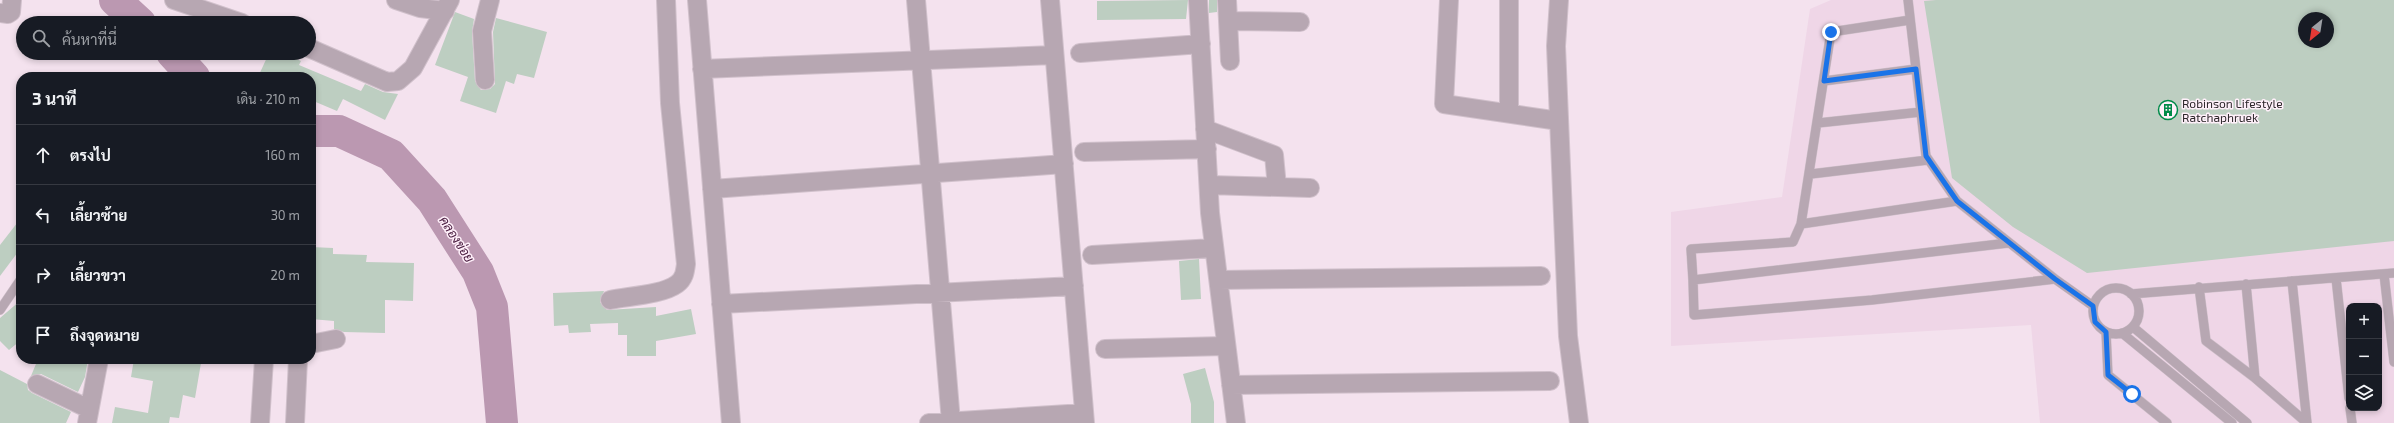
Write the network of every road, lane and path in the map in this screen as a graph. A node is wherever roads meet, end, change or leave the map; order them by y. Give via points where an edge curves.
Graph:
1 (12, 0) edge
2 (174, 0) edge
3 (396, 0) edge
4 (490, 0) edge
5 (666, 0) edge
6 (697, 0) edge
7 (916, 0) edge
8 (1050, 0) edge
9 (1198, 0) edge
10 (1227, 0) edge
11 (1449, 0) edge
12 (1509, 0) edge
13 (1559, 0) edge
14 (1908, 0) edge
15 (447, 6) edge
16 (0, 13) edge
17 (221, 16) edge
18 (1910, 20) junction
19 (1228, 21) junction
20 (1300, 22) dead end
21 (1201, 44) junction
22 (316, 51) edge
23 (1080, 53) dead end
24 (1054, 56) junction
25 (921, 61) junction
26 (1230, 61) dead end
27 (702, 69) junction
28 (1916, 69) junction
29 (485, 80) dead end
30 (1824, 81) junction
31 (1921, 112) junction
32 (1508, 113) junction
33 (1559, 121) junction
34 (1818, 123) junction
35 (1205, 129) junction
36 (1207, 149) junction
37 (1084, 152) dead end
38 (1928, 160) junction
39 (1064, 164) junction
40 (930, 174) junction
41 (1811, 174) junction
42 (1209, 185) junction
43 (1277, 187) junction
44 (1310, 188) dead end
45 (712, 189) junction
46 (1957, 201) junction
47 (1802, 224) junction
48 (2008, 243) junction
49 (1214, 248) junction
50 (1092, 255) dead end
51 (2394, 273) edge
52 (2384, 274) junction
53 (1541, 276) dead end
54 (2336, 278) junction
55 (2055, 279) junction
56 (1219, 280) junction
57 (1693, 280) junction
58 (2292, 281) junction
59 (2246, 284) junction
60 (16, 286) edge
61 (1074, 286) junction
62 (2199, 287) junction
63 (940, 293) junction
64 (2131, 294) junction
65 (610, 300) dead end
66 (721, 304) junction
67 (2093, 306) junction
68 (0, 310) edge
69 (2133, 327) junction
70 (2106, 332) junction
71 (2122, 333) junction
72 (336, 339) dead end
73 (316, 343) edge
74 (1225, 346) junction
75 (1105, 349) dead end
76 (2394, 362) edge
77 (98, 364) edge
78 (264, 364) edge
79 (298, 364) edge
80 (2347, 375) edge
81 (2255, 378) junction
82 (1550, 381) dead end
83 (37, 384) dead end
84 (1231, 385) junction
85 (2350, 411) edge
86 (88, 416) edge
87 (1085, 418) edge
88 (951, 422) junction
89 (260, 423) edge
90 (295, 423) edge
91 (730, 423) edge
92 (929, 423) edge
93 (1236, 423) edge
94 (1579, 423) edge
95 (2167, 423) edge
96 (2232, 423) edge
97 (2247, 423) edge
98 (2307, 423) edge
99 (2352, 423) edge

1 - 16 street via 11,12
2 - 17 street
3 - 15 street via 420,8
4 - 29 street via 482,30
5 - 65 street via 670,103 686,264 684,275 678,283 667,290
6 - 27 street
7 - 25 street
8 - 24 street
9 - 21 street
10 - 19 street
11 - 32 street via 1444,104
12 - 32 street
13 - 33 street via 1556,46
14 - 18 lane
15 - 22 street via 413,68 398,81 387,82
18 - 28 lane
18 - 30 lane via 1831,32
19 - 20 street
19 - 26 street
21 - 23 street
21 - 35 street
24 - 25 street
24 - 39 street
25 - 27 street
25 - 40 street
27 - 45 street
28 - 30 lane
28 - 31 lane
30 - 34 lane
31 - 34 lane
31 - 38 lane
32 - 33 street
33 - 94 street via 1568,336
34 - 41 lane
35 - 36 street
35 - 43 street via 1274,155
36 - 37 street
36 - 42 street
38 - 41 lane
38 - 46 lane
39 - 40 street
39 - 61 street
40 - 45 street
40 - 63 street
41 - 47 lane
42 - 43 street
42 - 49 street
43 - 44 street
45 - 66 street
46 - 47 lane
46 - 48 lane
47 - 57 lane via 1793,242 1691,249
48 - 55 lane
48 - 57 lane
49 - 50 street
49 - 56 street
51 - 52 lane
52 - 54 lane
52 - 76 lane
53 - 56 street
54 - 58 lane
54 - 80 lane
55 - 57 lane via 1872,300 1694,315
55 - 67 lane
56 - 74 street
58 - 59 lane
58 - 98 lane
59 - 62 lane
59 - 81 lane
60 - 68 lane
61 - 63 street
61 - 87 street
62 - 64 lane
62 - 81 lane via 2206,341
63 - 66 street
63 - 88 street
64 - 67 lane via 2120,288 2106,290 2095,299
64 - 69 lane via 2139,307 2139,314
66 - 91 street
67 - 70 lane via 2095,322
69 - 71 lane
69 - 97 lane
70 - 71 lane
70 - 95 lane via 2108,375
71 - 96 lane
72 - 73 street
74 - 75 street
74 - 84 street
77 - 86 street
78 - 89 street
79 - 90 street
81 - 98 lane
82 - 84 street
83 - 86 street
84 - 93 street
85 - 99 lane
87 - 88 street
88 - 92 street

